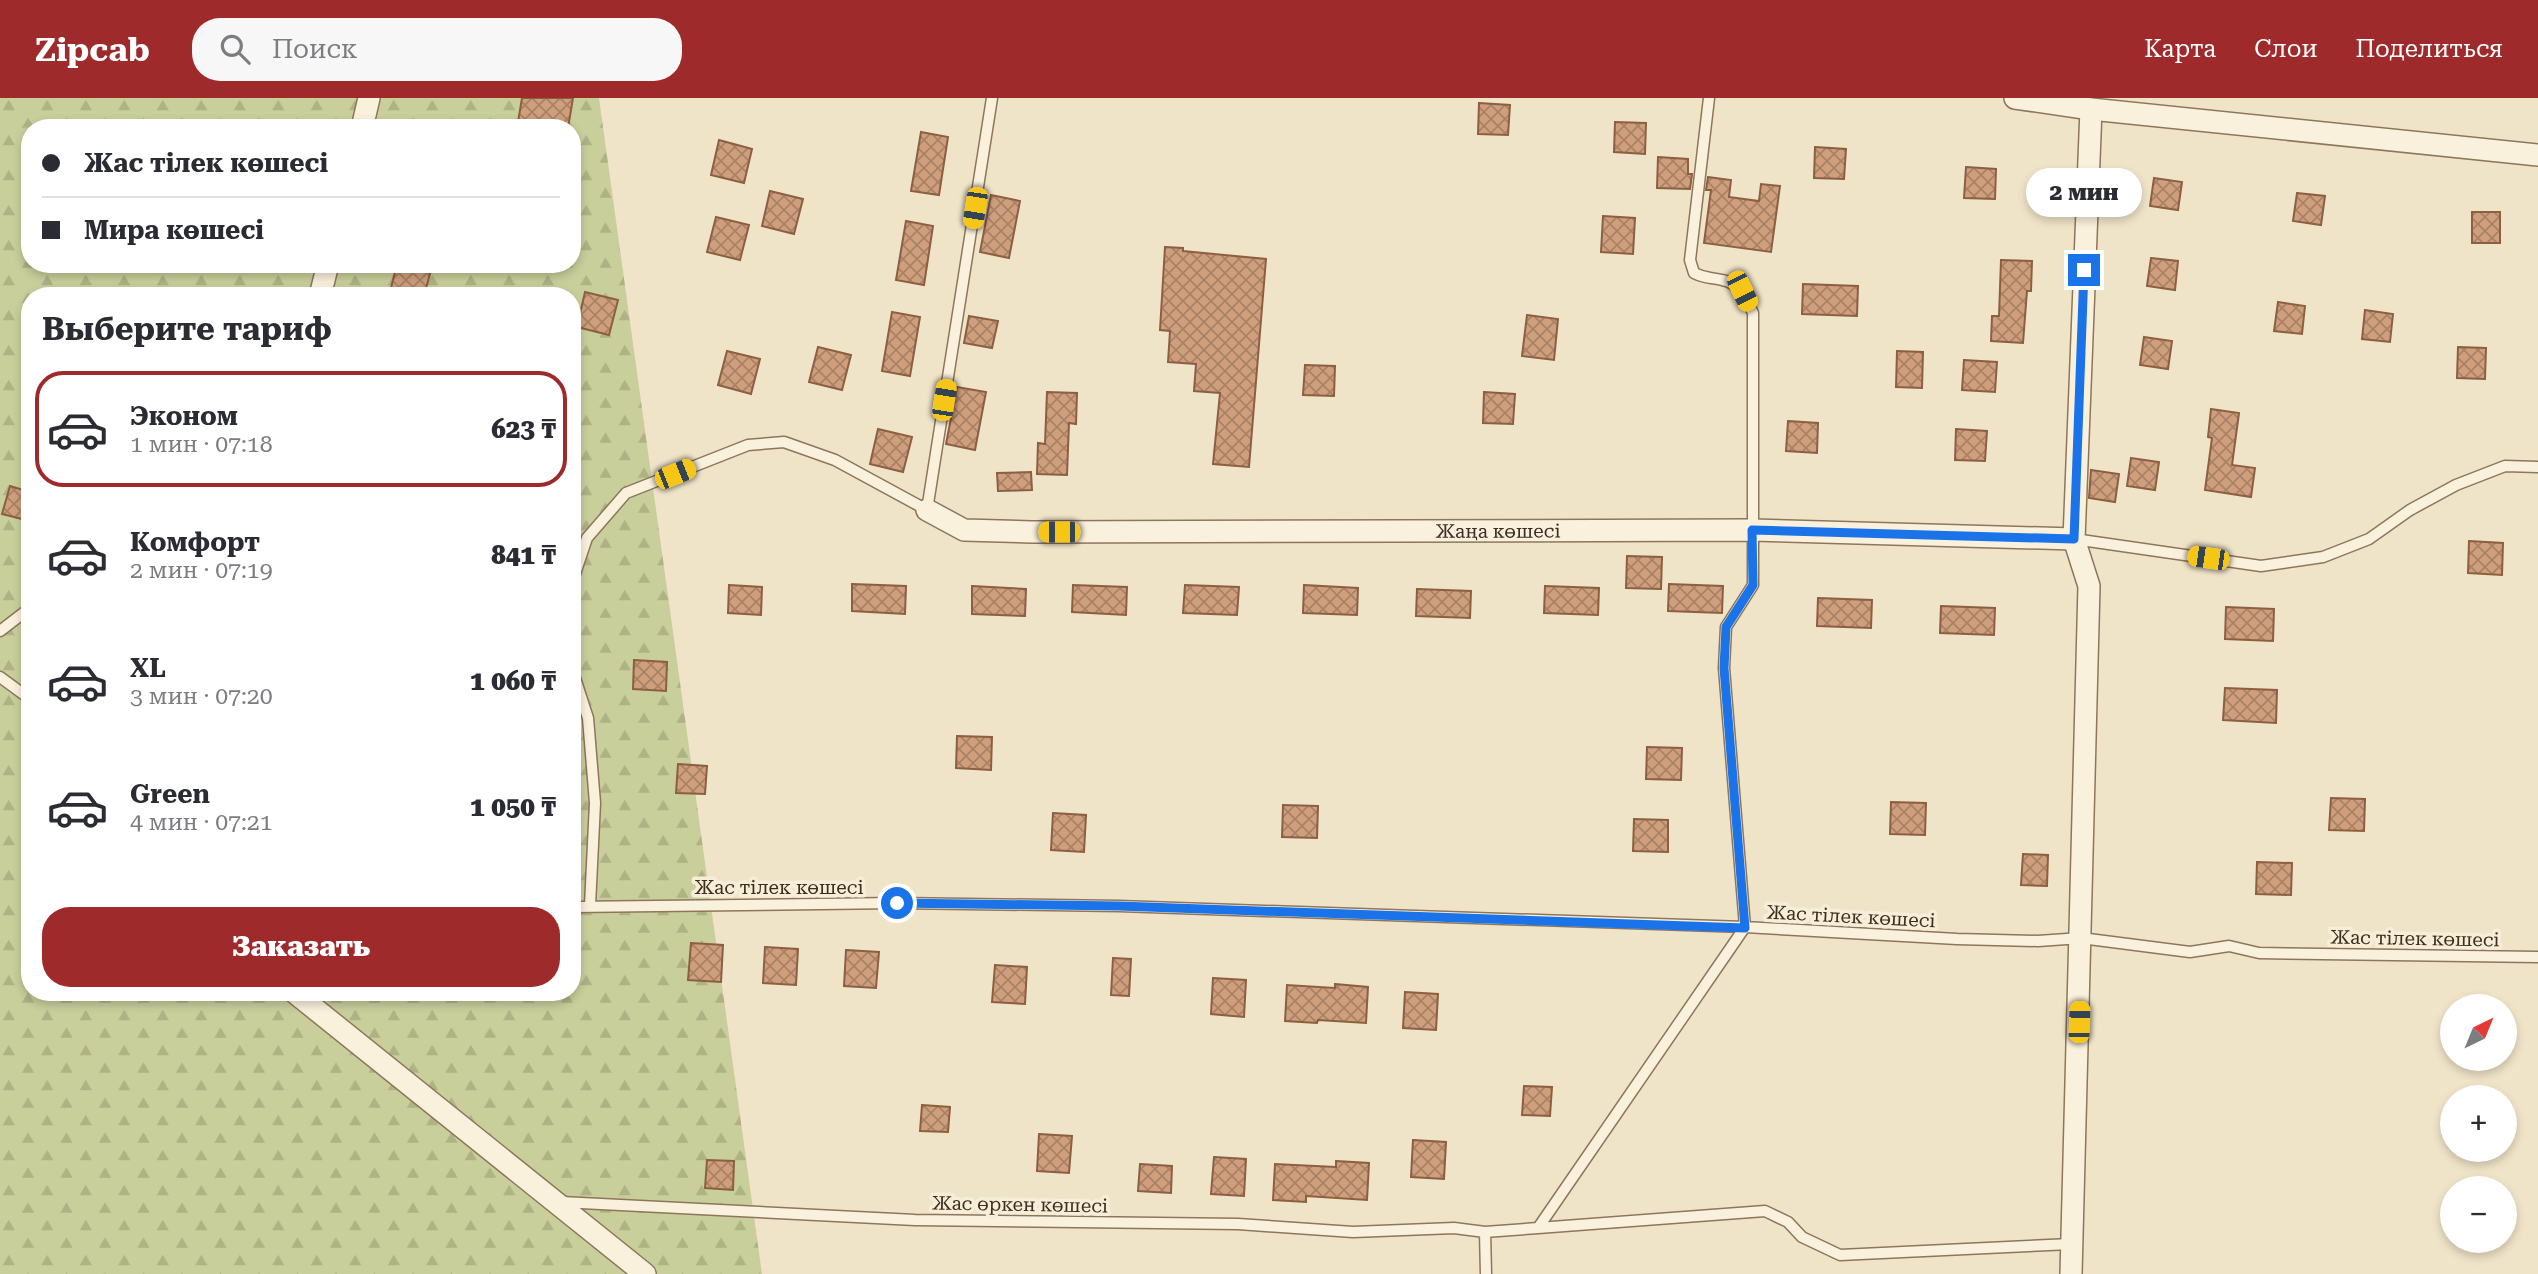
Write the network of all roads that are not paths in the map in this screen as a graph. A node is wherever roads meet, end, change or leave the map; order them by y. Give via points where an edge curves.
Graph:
1 (369, 98) edge
2 (992, 98) edge
3 (1709, 98) edge
4 (2015, 98) edge
5 (2091, 109) junction
6 (364, 119) edge
7 (2538, 155) edge
8 (2538, 467) edge
9 (927, 510) junction
10 (1752, 530) junction
11 (2074, 539) junction
12 (581, 556) edge
13 (21, 615) edge
14 (0, 631) edge
15 (0, 677) edge
16 (21, 692) edge
17 (581, 697) edge
18 (590, 905) junction
19 (581, 906) edge
20 (1745, 928) junction
21 (2081, 938) junction
22 (2538, 957) edge
23 (305, 1001) edge
24 (554, 1202) junction
25 (1538, 1228) junction
26 (1485, 1232) junction
27 (2071, 1244) junction
28 (645, 1274) edge
29 (1486, 1274) edge
30 (2071, 1274) edge

1 - 6 street
2 - 9 lane
3 - 10 lane via 1690,260 1694,273 1724,280 1742,291 1753,313
4 - 5 street
5 - 7 street
5 - 11 street
8 - 11 lane via 2505,466 2456,485 2370,538 2323,557 2261,566
9 - 10 street, Жаңа көшесі via 964,530 1032,532
9 - 12 lane via 835,460 784,442 747,445 626,493 587,538
10 - 11 street, Жаңа көшесі
10 - 20 lane via 1753,585 1726,627 1724,668
11 - 21 street via 2089,586
13 - 14 lane
15 - 16 lane
17 - 18 lane via 588,718 595,803
18 - 19 lane, Жас тілек көшесі
18 - 20 lane, Жас тілек көшесі via 1119,906
20 - 21 lane, Жас тілек көшесі via 1957,939
20 - 25 lane
21 - 22 lane, Жас тілек көшесі via 2190,951 2229,946 2259,953
21 - 27 street
23 - 24 street
24 - 26 lane, Жас өркен көшесі via 915,1220
24 - 28 street
25 - 26 lane, Жас өркен көшесі
25 - 27 lane, Жас өркен көшесі via 1765,1211 1788,1222 1802,1237 1840,1255
26 - 29 lane
27 - 30 street

